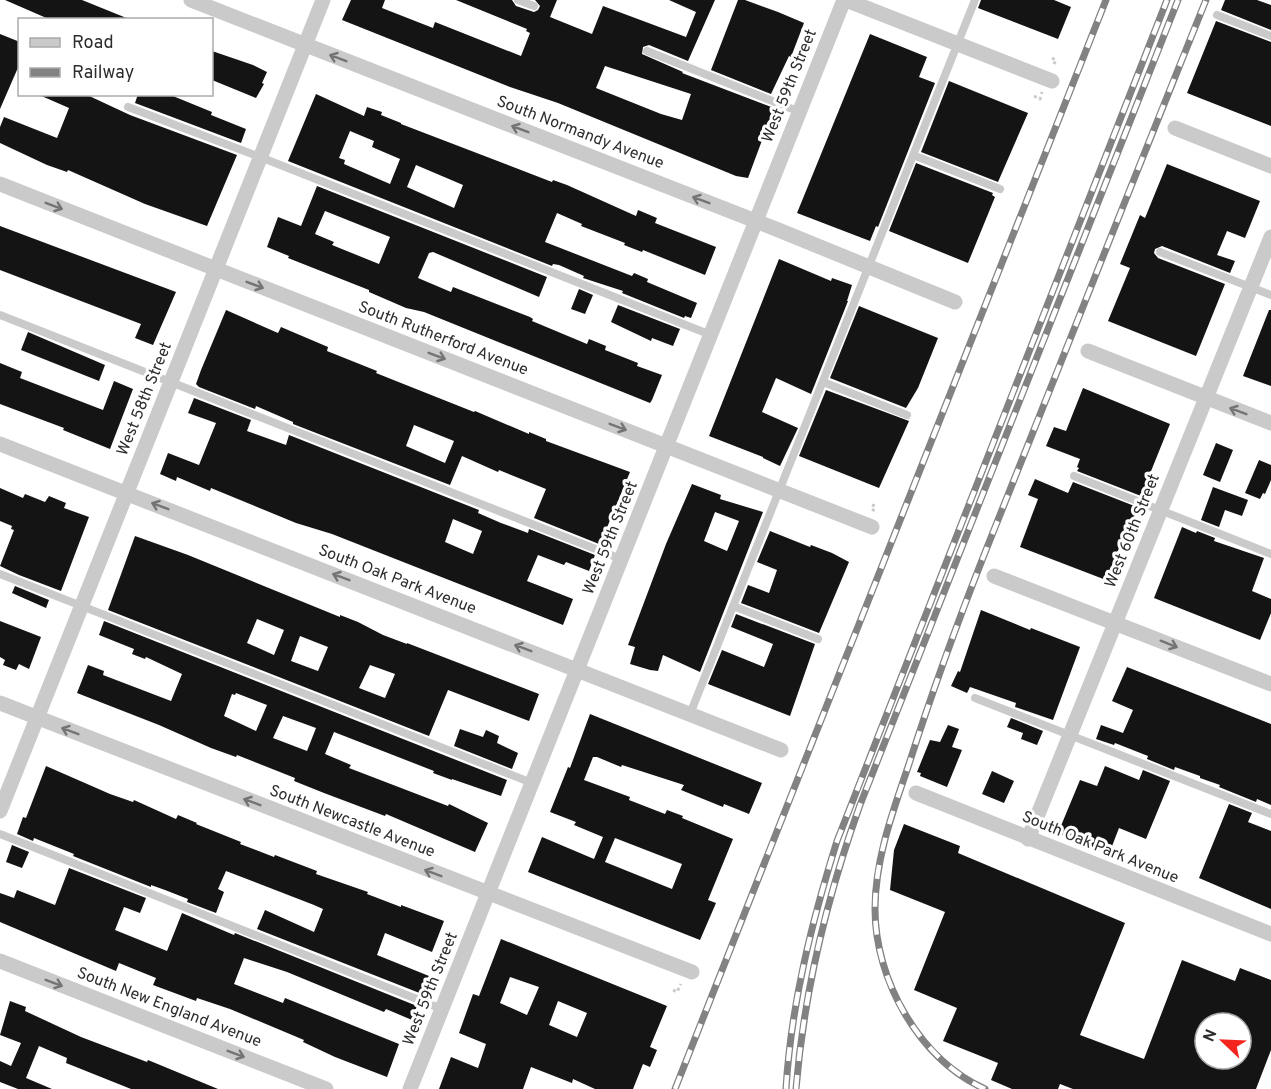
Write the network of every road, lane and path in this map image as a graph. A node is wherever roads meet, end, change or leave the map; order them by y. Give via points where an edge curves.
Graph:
1 (190, 0) edge
2 (323, 0) edge
3 (518, 0) edge
4 (845, 0) edge
5 (975, 0) edge
6 (534, 6) dead end
7 (1217, 15) dead end
8 (1271, 36) edge
9 (305, 45) junction
10 (958, 45) junction
11 (647, 51) dead end
12 (1052, 81) dead end
13 (128, 107) dead end
14 (800, 112) junction
15 (1174, 128) dead end
16 (913, 155) junction
17 (260, 157) junction
18 (1271, 166) edge
19 (0, 184) edge
20 (1000, 189) dead end
21 (756, 221) junction
22 (1271, 237) edge
23 (1160, 252) dead end
24 (869, 267) junction
25 (216, 269) junction
26 (1251, 287) junction
27 (1271, 295) edge
28 (955, 302) dead end
29 (0, 315) edge
30 (711, 335) junction
31 (1088, 351) dead end
32 (170, 382) junction
33 (823, 382) junction
34 (1206, 398) junction
35 (907, 415) dead end
36 (1271, 423) edge
37 (0, 444) edge
38 (667, 446) junction
39 (1074, 477) dead end
40 (780, 490) junction
41 (126, 493) junction
42 (1160, 511) junction
43 (873, 527) dead end
44 (1271, 555) edge
45 (621, 559) junction
46 (0, 574) edge
47 (994, 576) dead end
48 (81, 606) junction
49 (733, 606) junction
50 (1115, 623) junction
51 (818, 639) dead end
52 (578, 670) junction
53 (1271, 684) edge
54 (975, 698) dead end
55 (0, 703) edge
56 (690, 714) junction
57 (37, 718) junction
58 (1070, 735) junction
59 (781, 750) dead end
60 (532, 783) junction
61 (916, 793) dead end
62 (0, 811) edge
63 (1271, 813) edge
64 (0, 834) edge
65 (1028, 839) junction
66 (488, 894) junction
67 (1271, 934) edge
68 (0, 961) edge
69 (692, 972) dead end
70 (442, 1009) junction
71 (326, 1089) edge
72 (410, 1089) edge

1 - 9 street, South Normandy Avenue
2 - 9 street, West 58th Street
3 - 6 lane
4 - 10 street
4 - 14 street, West 59th Street
5 - 10 lane
7 - 8 lane
9 - 17 street, West 58th Street
21 -> 9 street, South Normandy Avenue
10 - 12 street
10 - 16 lane
11 - 14 lane
13 - 17 lane
14 - 21 street, West 59th Street
15 - 18 street
16 - 20 lane
16 - 24 lane
17 - 25 street, West 58th Street
17 - 30 lane
19 -> 25 street, South Rutherford Avenue
21 - 24 street, South Normandy Avenue
21 - 30 street, West 59th Street
22 - 26 street, West 60th Street
23 - 26 lane
24 - 28 street, South Normandy Avenue
24 - 33 lane
25 - 32 street, West 58th Street
25 -> 38 street, South Rutherford Avenue
26 - 27 lane
26 - 34 street, West 60th Street
29 - 32 lane
30 - 38 street, West 59th Street
31 - 34 street
32 - 41 street, West 58th Street
32 - 45 lane
33 - 35 lane
33 - 40 lane
36 -> 34 street
34 - 42 street, West 60th Street
37 - 41 street, South Oak Park Avenue
38 - 40 street, South Rutherford Avenue
38 - 45 street, West 59th Street
39 - 42 lane
40 - 43 street, South Rutherford Avenue
40 - 49 lane
41 - 48 street, West 58th Street
52 -> 41 street, South Oak Park Avenue
42 - 44 lane
42 - 50 street, West 60th Street
45 - 52 street, West 59th Street
46 - 48 lane
47 - 50 street
48 - 57 street, West 58th Street
48 - 60 lane
49 - 51 lane
49 - 56 lane
50 -> 53 street
50 - 58 street, West 60th Street
52 - 56 street, South Oak Park Avenue
52 - 60 street, West 59th Street
54 - 58 lane
55 - 57 street, South Newcastle Avenue
56 - 59 street, South Oak Park Avenue
57 - 62 street, West 58th Street
66 -> 57 street, South Newcastle Avenue
58 - 63 lane
58 - 65 street, West 60th Street
60 - 66 street, West 59th Street
61 - 65 street, South Oak Park Avenue
64 - 70 lane
65 - 67 street, South Oak Park Avenue
66 - 69 street, South Newcastle Avenue
66 - 70 street, West 59th Street
68 -> 71 street, South New England Avenue
70 - 72 street, West 59th Street

